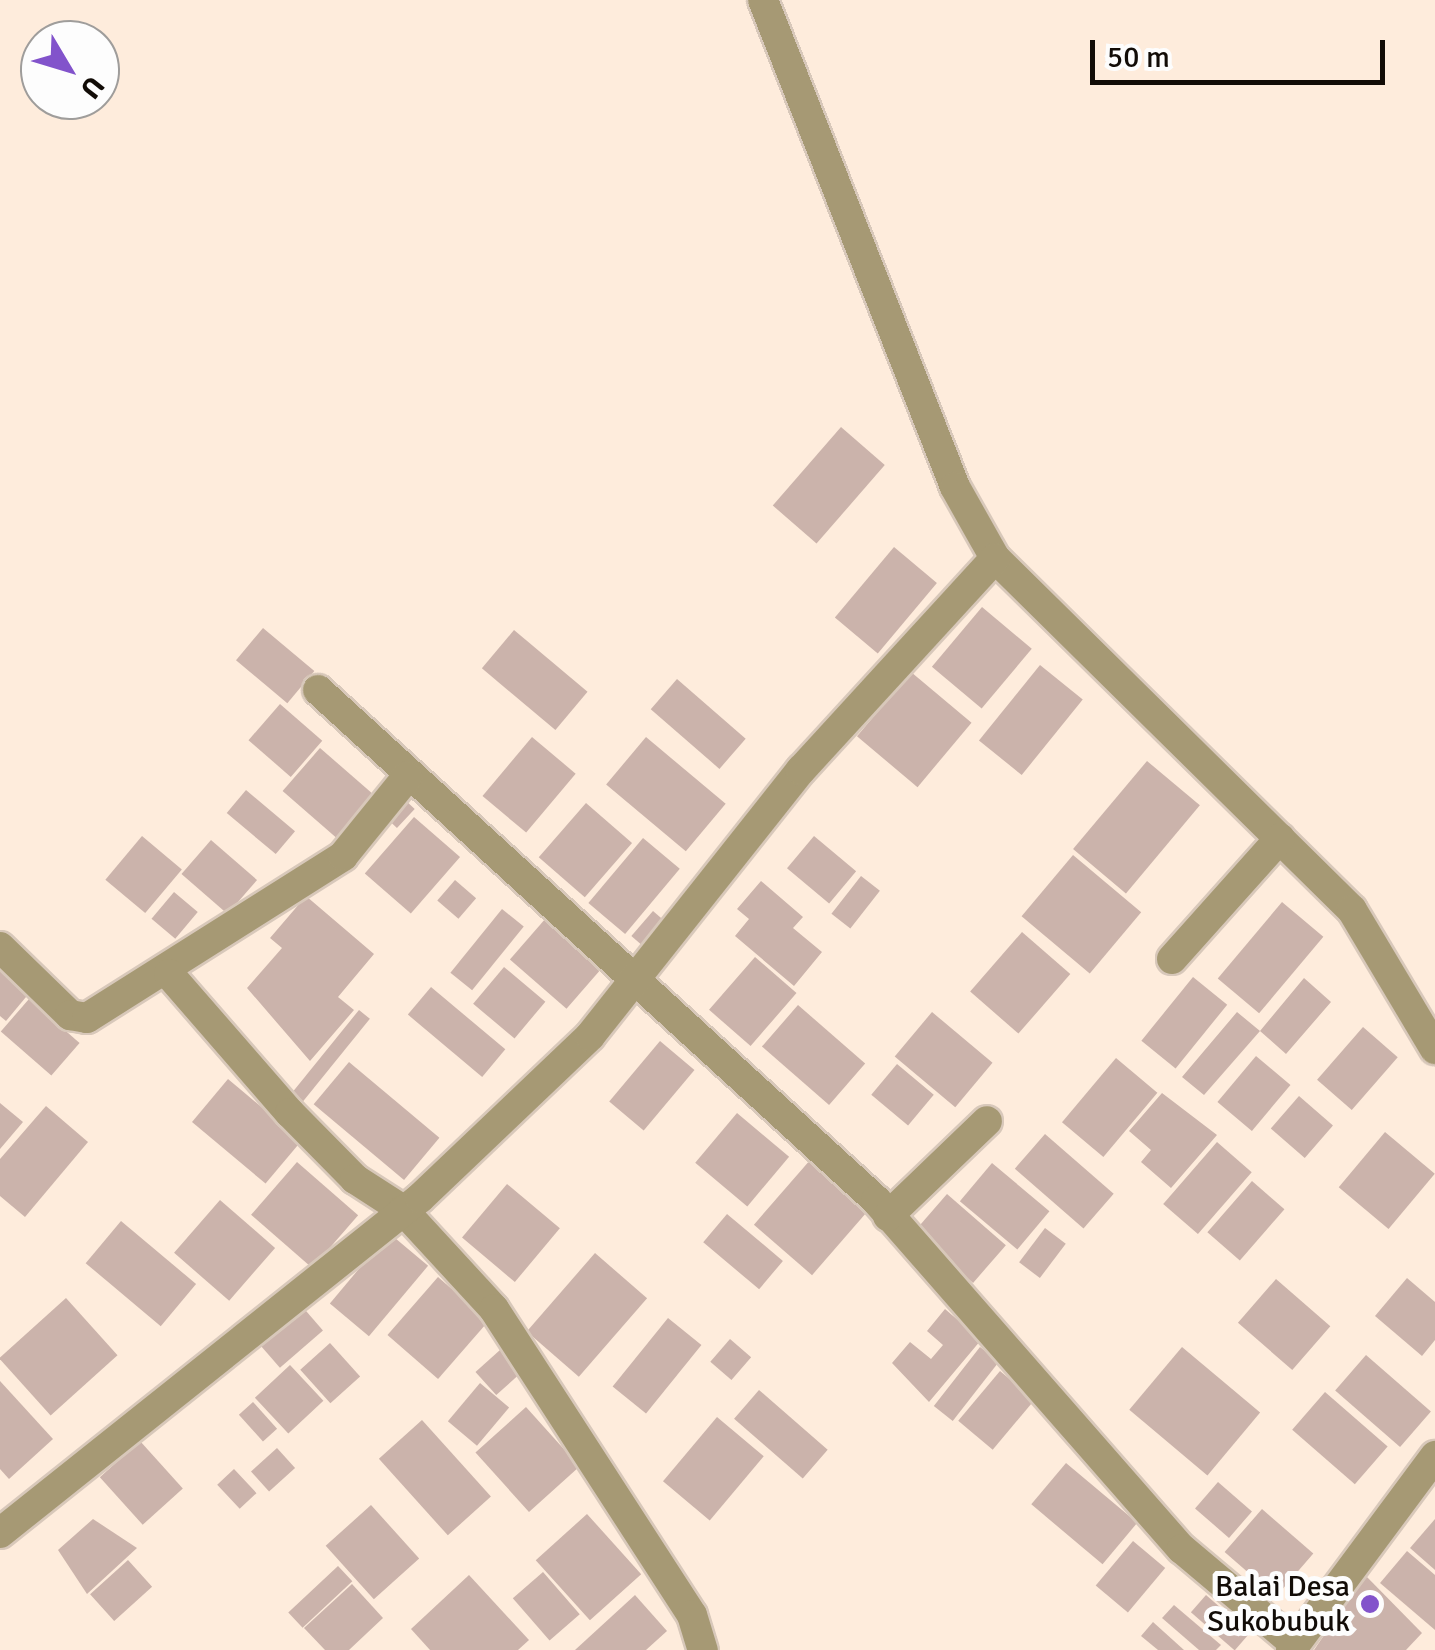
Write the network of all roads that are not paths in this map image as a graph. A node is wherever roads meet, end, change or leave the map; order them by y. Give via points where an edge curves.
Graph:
1 (763, 0) edge
2 (995, 558) junction
3 (318, 690) dead end
4 (407, 777) junction
5 (1280, 838) junction
6 (0, 947) edge
7 (1172, 959) dead end
8 (169, 974) junction
9 (636, 983) junction
10 (1435, 1050) edge
11 (987, 1121) dead end
12 (403, 1210) junction
13 (888, 1216) junction
14 (1435, 1456) edge
15 (0, 1533) edge
16 (1293, 1647) edge
17 (703, 1650) edge

1 - 2 street via 955,486
2 - 5 street
2 - 9 street via 800,770
3 - 4 street
4 - 8 street via 344,856
4 - 9 street
5 - 7 street
5 - 10 street via 1352,910
6 - 8 street via 70,1015 87,1018
8 - 12 street via 290,1113 355,1178
9 - 12 street
9 - 13 street
11 - 13 street
12 - 15 street
12 - 17 street via 494,1309 692,1615
13 - 16 street via 1182,1549
14 - 16 street

